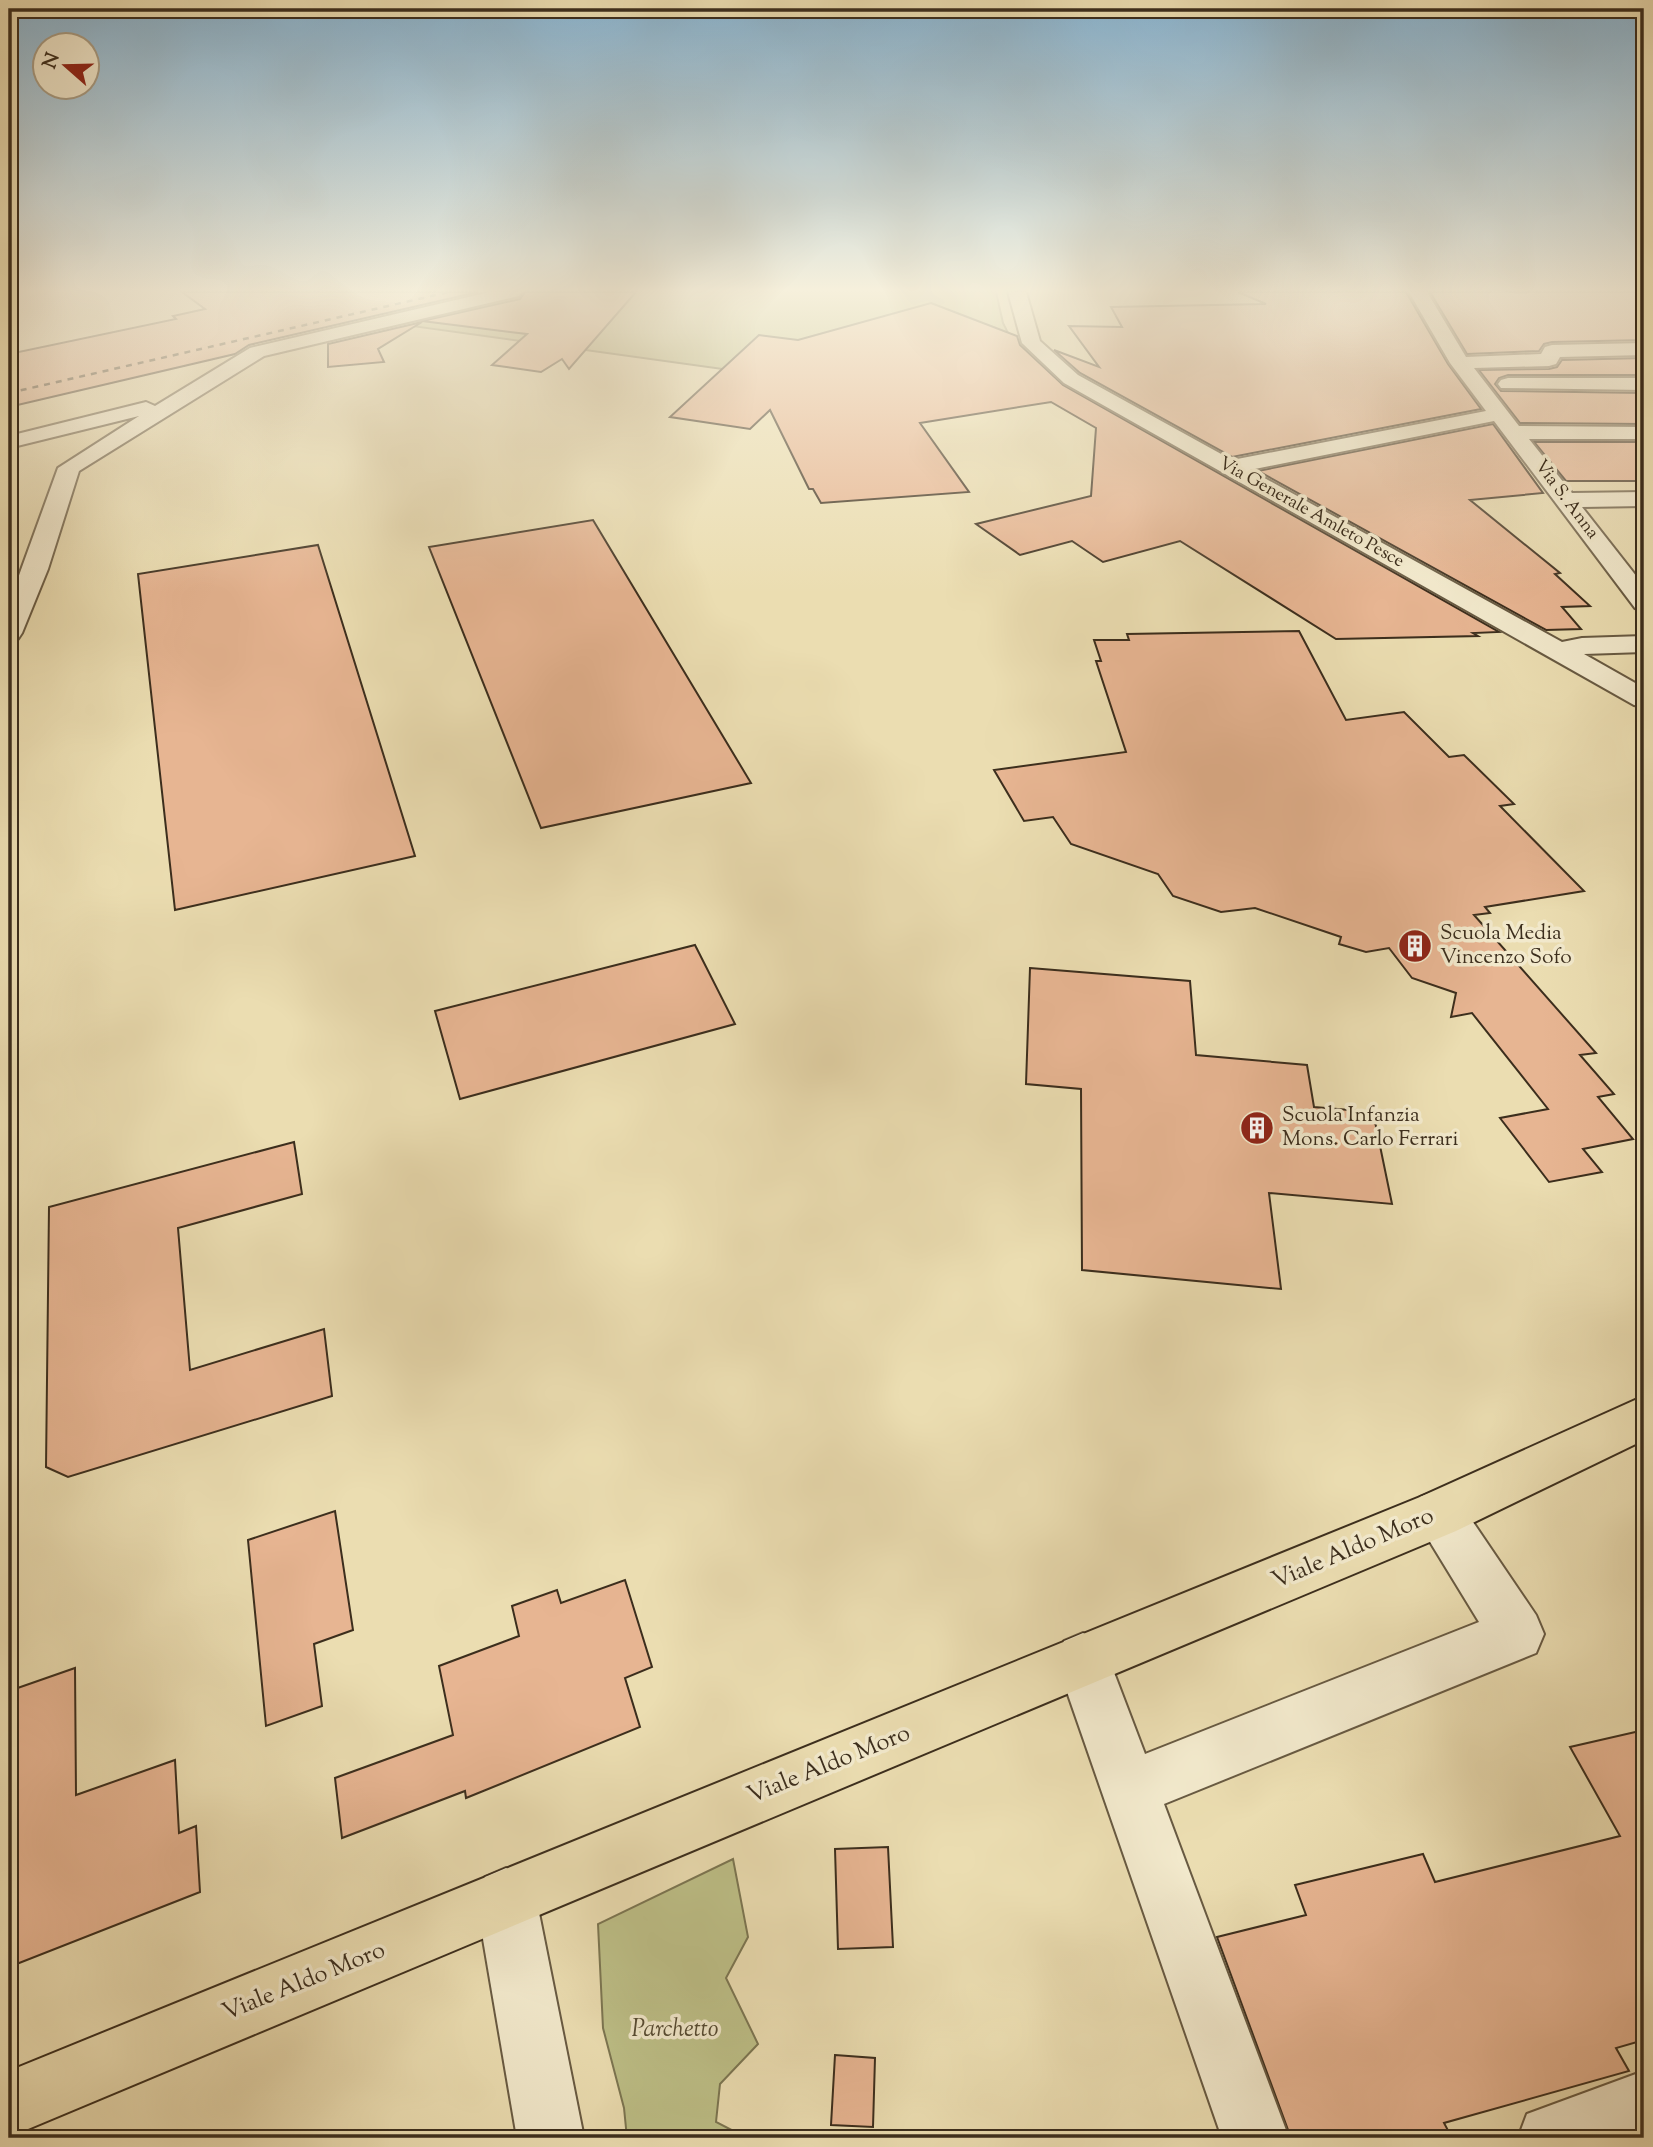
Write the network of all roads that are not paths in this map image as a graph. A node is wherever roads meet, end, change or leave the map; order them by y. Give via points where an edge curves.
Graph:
1 (191, 392) edge
2 (1095, 392) edge
3 (1484, 392) edge
4 (178, 400) junction
5 (1500, 414) junction
6 (1514, 432) junction
7 (1644, 433) edge
8 (9, 442) edge
9 (1228, 467) junction
10 (1644, 499) edge
11 (1566, 500) junction
12 (36, 569) junction
13 (9, 571) edge
14 (1644, 603) edge
15 (9, 634) edge
16 (1644, 644) edge
17 (1558, 651) junction
18 (1644, 699) edge
19 (1644, 1418) edge
20 (1438, 1514) junction
21 (1083, 1660) junction
22 (1129, 1789) junction
23 (506, 1898) junction
24 (9, 2104) edge
25 (1644, 2104) edge
26 (551, 2138) edge
27 (1255, 2138) edge
28 (1551, 2138) edge

1 - 4 street
2 - 9 street, Via Generale Amleto Pesce
3 - 5 street, Via S. Anna
4 - 8 street
4 - 12 street via 69,468
5 - 6 street, Via S. Anna
5 - 9 street
6 - 7 street
6 - 11 street, Via S. Anna
9 - 17 street, Via Generale Amleto Pesce
10 - 11 street
11 - 14 street, Via S. Anna
12 - 13 street
12 - 15 street
16 - 17 street
17 - 18 street, Via Generale Amleto Pesce
19 - 20 main road, Viale Aldo Moro
20 - 21 main road, Viale Aldo Moro
20 - 22 street via 1517,1634
21 - 22 street
21 - 23 main road, Viale Aldo Moro
22 - 27 street
23 - 24 main road, Viale Aldo Moro
23 - 26 street
25 - 28 street

